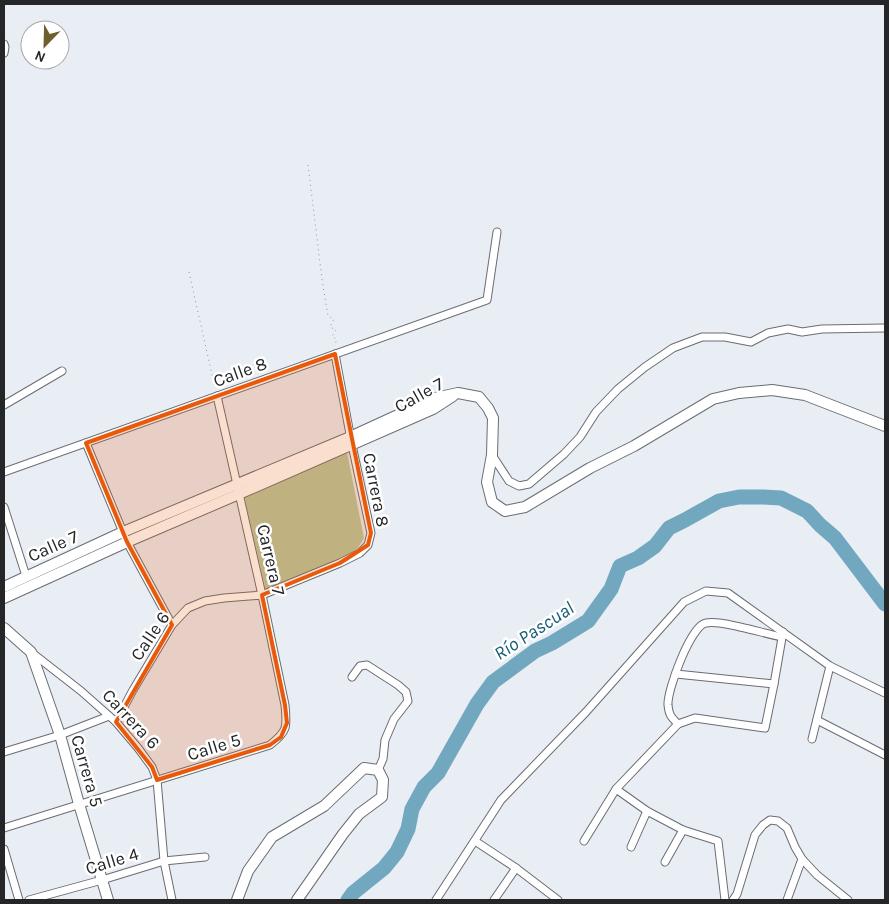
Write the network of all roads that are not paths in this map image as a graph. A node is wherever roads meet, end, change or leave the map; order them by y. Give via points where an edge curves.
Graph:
1 (4, 44) edge
2 (4, 53) edge
3 (498, 232) dead end
4 (885, 328) edge
5 (335, 354) junction
6 (62, 371) dead end
7 (217, 396) junction
8 (4, 405) edge
9 (885, 426) edge
10 (351, 441) junction
11 (86, 442) junction
12 (492, 455) junction
13 (4, 472) edge
14 (238, 489) junction
15 (4, 507) edge
16 (125, 537) junction
17 (26, 576) junction
18 (4, 587) edge
19 (262, 595) junction
20 (4, 598) edge
21 (172, 625) junction
22 (4, 628) edge
23 (782, 634) junction
24 (31, 652) junction
25 (830, 666) junction
26 (676, 674) junction
27 (352, 677) dead end
28 (774, 684) junction
29 (885, 693) edge
30 (109, 716) junction
31 (817, 720) junction
32 (116, 722) junction
33 (678, 724) junction
34 (284, 731) joint
35 (60, 735) junction
36 (812, 739) dead end
37 (4, 752) edge
38 (885, 755) edge
39 (378, 770) junction
40 (157, 780) junction
41 (616, 789) junction
42 (78, 804) junction
43 (646, 810) junction
44 (4, 828) edge
45 (683, 830) junction
46 (475, 840) junction
47 (584, 841) dead end
48 (631, 848) dead end
49 (4, 849) edge
50 (205, 857) dead end
51 (802, 859) junction
52 (164, 861) junction
53 (664, 862) dead end
54 (516, 868) junction
55 (102, 880) junction
56 (20, 900) edge
57 (29, 900) edge
58 (108, 900) edge
59 (172, 900) edge
60 (237, 900) edge
61 (297, 900) edge
62 (436, 900) edge
63 (494, 900) edge
64 (558, 900) edge
65 (725, 900) edge
66 (733, 900) edge
67 (788, 900) edge
68 (848, 900) edge

1 - 2 street
3 - 5 street, Calle 8 via 487,300
4 - 12 street via 788,330 768,333 751,342 702,337 673,348 618,388 596,412 580,437 529,484 519,486 509,481
5 - 7 street, Calle 8
5 - 10 street, Carrera 8
6 - 8 street
7 - 11 street, Calle 8
7 - 14 street, Carrera 7
9 - 12 main road via 805,395 772,390 713,399 525,508 505,511 492,502 487,482
10 - 12 main road, Calle 7 via 436,398 458,393 479,397 494,418
10 - 14 main road, Calle 7
10 - 19 street, Carrera 8 via 371,534 368,545 340,564
11 - 13 street, Calle 8
11 - 16 street
14 - 16 main road, Calle 7
14 - 19 street, Carrera 7
15 - 17 street
16 - 17 main road, Calle 7
16 - 20 main road, Calle 7
16 - 21 street
17 - 18 main road, Calle 7
19 - 21 street, Calle 6 via 205,601 188,608
19 - 34 street, Carrera 7 via 285,705 287,723
21 - 32 street, Calle 6
22 - 24 main road, Carrera 6
23 - 25 street
23 - 26 street via 706,622 692,636
23 - 28 street
23 - 46 street via 728,593 706,591 684,602 586,712 501,800
24 - 30 street, Carrera 6
24 - 35 main road, Carrera 5
25 - 29 street
25 - 31 street
26 - 28 street
26 - 33 street via 668,702 670,715
27 - 39 street via 360,666 367,665 406,692 408,701 394,719
28 - 33 street via 765,728 695,718
30 - 32 street, Carrera 6
30 - 35 street
31 - 36 street
31 - 38 street
32 - 40 street, Carrera 6 via 152,767
33 - 41 street
34 - 40 street, Calle 5 via 270,745
35 - 37 street
35 - 42 main road, Carrera 5
39 - 60 main road via 364,768 324,806 272,837 248,871
39 - 61 main road via 383,780 382,797 359,814
40 - 42 street, Calle 5
40 - 52 street, Carrera 6
41 - 43 street
41 - 47 street
42 - 44 street, Calle 5
42 - 55 main road, Carrera 5
43 - 45 street
43 - 48 street
45 - 53 street
45 - 65 street via 718,841
46 - 54 street
46 - 62 street
49 - 56 street
50 - 52 street, Calle 4
51 - 66 street via 787,828 778,821 770,820 763,824 755,835
51 - 67 street
51 - 68 street
52 - 55 street, Calle 4
52 - 59 street, Carrera 6
54 - 63 street
54 - 64 street
55 - 57 street, Calle 4
55 - 58 main road, Carrera 5

